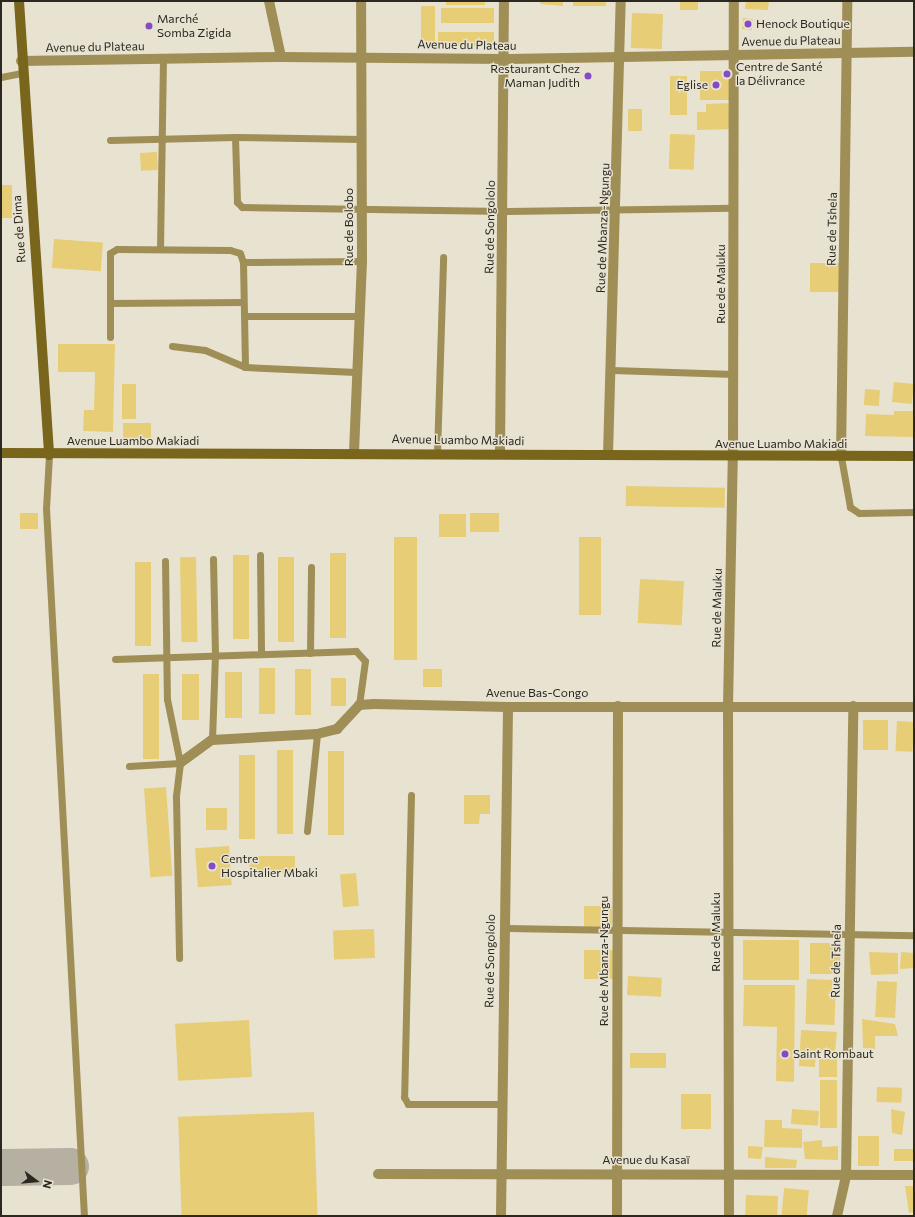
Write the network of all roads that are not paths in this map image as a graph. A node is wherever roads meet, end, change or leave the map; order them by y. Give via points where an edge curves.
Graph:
1 (19, 1) edge
2 (269, 1) edge
3 (361, 1) edge
4 (504, 1) edge
5 (621, 1) edge
6 (734, 1) edge
7 (847, 1) edge
8 (914, 52) edge
9 (848, 54) junction
10 (733, 55) junction
11 (621, 56) junction
12 (281, 57) junction
13 (362, 57) junction
14 (504, 59) junction
15 (163, 60) junction
16 (20, 61) junction
17 (21, 74) junction
18 (1, 76) edge
19 (235, 137) junction
20 (162, 139) junction
21 (362, 139) junction
22 (110, 140) dead end
23 (733, 208) junction
24 (362, 209) junction
25 (504, 211) junction
26 (617, 211) junction
27 (160, 249) junction
28 (443, 257) dead end
29 (362, 261) junction
30 (243, 262) junction
31 (243, 302) junction
32 (110, 303) junction
33 (246, 316) junction
34 (360, 316) junction
35 (110, 337) dead end
36 (172, 346) dead end
37 (245, 367) junction
38 (612, 370) junction
39 (356, 372) junction
40 (734, 374) junction
41 (354, 452) junction
42 (1, 453) edge
43 (436, 453) junction
44 (500, 454) junction
45 (49, 455) junction
46 (608, 455) junction
47 (841, 456) junction
48 (914, 456) edge
49 (733, 457) junction
50 (914, 512) edge
51 (260, 555) dead end
52 (213, 559) dead end
53 (165, 561) dead end
54 (311, 567) dead end
55 (310, 653) junction
56 (215, 654) junction
57 (261, 654) junction
58 (168, 657) junction
59 (116, 659) dead end
60 (359, 705) junction
61 (618, 706) junction
62 (853, 706) junction
63 (508, 707) junction
64 (728, 707) junction
65 (914, 707) edge
66 (317, 734) junction
67 (212, 740) junction
68 (180, 763) junction
69 (129, 766) dead end
70 (411, 795) dead end
71 (307, 831) dead end
72 (504, 928) junction
73 (618, 931) junction
74 (729, 931) junction
75 (849, 933) junction
76 (914, 935) edge
77 (179, 958) dead end
78 (501, 1104) junction
79 (500, 1173) junction
80 (730, 1173) junction
81 (378, 1174) dead end
82 (617, 1174) junction
83 (914, 1175) edge
84 (846, 1176) junction
85 (84, 1216) edge
86 (501, 1216) edge
87 (617, 1216) edge
88 (729, 1216) edge
89 (837, 1216) edge

1 - 16 main road, Rue de Dima
2 - 12 street
3 - 13 street, Rue de Bolobo
4 - 14 street, Rue de Songololo
5 - 11 street, Rue de Mbanza-Ngungu
6 - 10 street, Rue de Maluku
7 - 9 street, Rue de Tshela
8 - 9 street, Avenue du Plateau
9 - 10 street, Avenue du Plateau
9 - 47 street, Rue de Tshela
10 - 11 street, Avenue du Plateau
10 - 23 street, Rue de Maluku
11 - 14 street, Avenue du Plateau
11 - 26 street, Rue de Mbanza-Ngungu
12 - 13 street, Avenue du Plateau
12 - 15 street, Avenue du Plateau
13 - 14 street, Avenue du Plateau
13 - 21 street, Rue de Bolobo
14 - 25 street, Rue de Songololo
15 - 16 street, Avenue du Plateau
15 - 20 lane
16 - 17 main road, Rue de Dima
17 - 18 lane
17 - 45 main road, Rue de Dima
19 - 20 lane
19 - 21 lane
19 - 24 lane via 237,202 242,207
20 - 22 lane
20 - 27 lane
21 - 24 street, Rue de Bolobo
23 - 26 lane
23 - 40 street, Rue de Maluku
24 - 25 lane
24 - 29 street, Rue de Bolobo
25 - 26 lane
25 - 44 street, Rue de Songololo
26 - 38 street, Rue de Mbanza-Ngungu
27 - 30 lane via 230,250 240,253
27 - 32 lane via 117,249 110,253
28 - 43 lane
29 - 30 lane
29 - 34 street, Rue de Bolobo
30 - 31 lane
31 - 32 lane
31 - 33 lane
32 - 35 lane
33 - 34 lane
33 - 37 lane
34 - 39 street, Rue de Bolobo
36 - 37 lane via 205,350
37 - 39 lane
38 - 40 lane
38 - 46 street, Rue de Mbanza-Ngungu
39 - 41 street, Rue de Bolobo
40 - 49 street, Rue de Maluku
41 - 43 main road, Avenue Luambo Makiadi
41 - 45 main road, Avenue Luambo Makiadi
42 - 45 main road, Avenue Luambo Makiadi
43 - 44 main road, Avenue Luambo Makiadi
44 - 46 main road, Avenue Luambo Makiadi
45 - 85 lane via 46,508
46 - 49 main road, Avenue Luambo Makiadi
47 - 48 main road, Avenue Luambo Makiadi
47 - 49 main road, Avenue Luambo Makiadi
47 - 50 lane via 850,507 859,513
49 - 64 street, Rue de Maluku
51 - 57 lane
52 - 56 lane
53 - 58 lane
54 - 55 lane
55 - 57 lane
55 - 60 lane via 356,651 363,656 365,661
56 - 57 lane
56 - 58 lane
56 - 67 lane
58 - 59 lane
58 - 68 lane via 168,699
60 - 63 street, Avenue Bas-Congo
60 - 66 street via 337,729
61 - 63 street, Avenue Bas-Congo
61 - 64 street, Avenue Bas-Congo
61 - 73 street, Rue de Mbanza-Ngungu
62 - 64 street, Avenue Bas-Congo
62 - 65 street, Avenue Bas-Congo
62 - 75 street, Rue de Tshela
63 - 72 street, Rue de Songololo
64 - 74 street, Rue de Maluku
66 - 67 street
66 - 71 lane
67 - 68 street
68 - 69 lane
68 - 77 lane via 176,797
70 - 78 lane via 404,1097 408,1104
72 - 73 lane
72 - 78 street, Rue de Songololo
73 - 74 lane
73 - 82 street, Rue de Mbanza-Ngungu
74 - 75 lane
74 - 80 street, Rue de Maluku
75 - 76 lane
75 - 84 street, Rue de Tshela
78 - 79 street, Rue de Songololo
79 - 81 street, Avenue du Kasaï
79 - 82 street, Avenue du Kasaï
79 - 86 street, Rue de Songololo
80 - 82 street, Avenue du Kasaï
80 - 84 street, Avenue du Kasaï
80 - 88 street, Rue de Maluku
82 - 87 street, Rue de Mbanza-Ngungu
83 - 84 street, Avenue du Kasaï
84 - 89 street, Rue de Tshela

